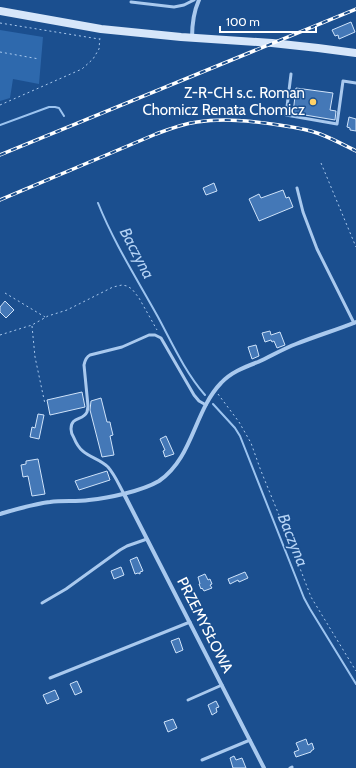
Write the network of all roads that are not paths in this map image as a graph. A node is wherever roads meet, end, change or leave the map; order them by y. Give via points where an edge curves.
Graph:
1 (197, 0) edge
2 (131, 2) dead end
3 (0, 11) edge
4 (192, 38) junction
5 (356, 53) edge
6 (291, 74) dead end
7 (356, 83) edge
8 (297, 188) dead end
9 (355, 323) edge
10 (206, 405) junction
11 (124, 494) junction
12 (0, 514) edge
13 (147, 539) junction
14 (42, 603) dead end
15 (190, 622) junction
16 (50, 678) dead end
17 (222, 685) junction
18 (188, 700) dead end
19 (250, 740) junction
20 (202, 760) dead end
21 (264, 768) edge

1 - 2 lane via 174,7
1 - 4 street via 192,20
3 - 4 main road via 101,29
4 - 5 main road via 272,43
6 - 7 lane via 286,115 337,124 343,81
8 - 9 lane via 317,249
9 - 10 street via 296,344 228,376
10 - 11 street via 184,452 167,474 157,481
10 - 11 lane via 194,395 161,338 155,335 90,355 84,360 87,412 72,423 71,430 80,450 107,467
11 - 12 street via 89,500 38,503
11 - 13 street, PRZEMYSŁOWA
13 - 14 lane via 120,550
13 - 15 street, PRZEMYSŁOWA
15 - 16 lane
15 - 17 street, PRZEMYSŁOWA
17 - 18 lane
17 - 19 street, PRZEMYSŁOWA
19 - 20 lane
19 - 21 street, PRZEMYSŁOWA

